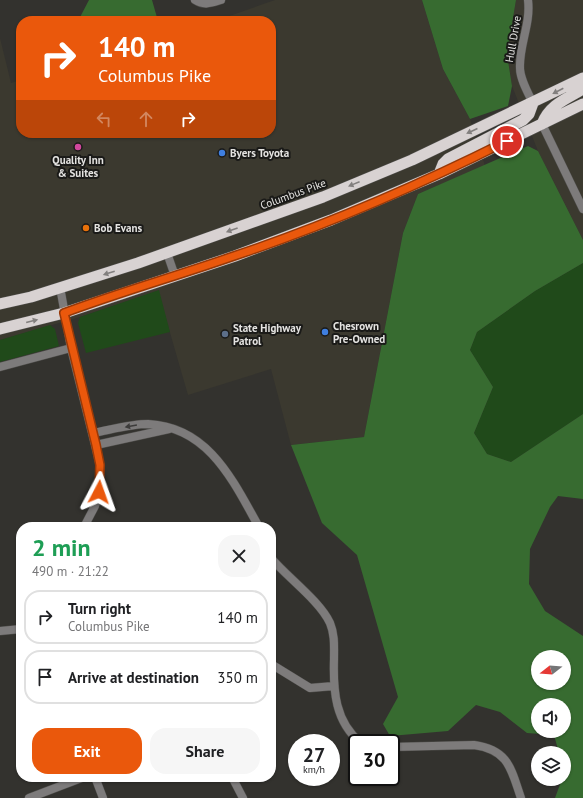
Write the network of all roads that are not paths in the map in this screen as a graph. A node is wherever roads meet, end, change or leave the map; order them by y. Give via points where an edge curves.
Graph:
1 (195, 0) edge
2 (221, 0) edge
3 (528, 0) edge
4 (583, 78) edge
5 (583, 89) edge
6 (533, 103) junction
7 (583, 104) edge
8 (542, 124) junction
9 (439, 174) junction
10 (583, 209) edge
11 (167, 253) junction
12 (175, 276) junction
13 (60, 287) junction
14 (0, 304) edge
15 (64, 313) junction
16 (0, 329) edge
17 (71, 348) junction
18 (0, 367) edge
19 (169, 429) junction
20 (93, 433) junction
21 (96, 445) junction
22 (87, 522) edge
23 (256, 522) edge
24 (276, 563) edge
25 (16, 629) edge
26 (0, 631) edge
27 (276, 667) edge
28 (334, 686) junction
29 (352, 734) edge
30 (400, 747) edge
31 (71, 782) edge
32 (97, 782) edge
33 (235, 782) edge
34 (29, 798) edge
35 (103, 798) edge
36 (243, 798) edge
37 (521, 798) edge

1 - 2 street via 201,4 209,4
3 - 6 street, Hull Drive via 528,25 519,70
4 -> 6 highway, Columbus Pike
5 - 8 highway via 552,106
6 - 9 highway via 529,114 523,120 448,159
6 -> 11 highway, Columbus Pike via 351,186
7 - 8 highway
8 - 9 highway
8 - 10 street
9 - 12 highway via 331,220
11 - 12 street
11 -> 13 highway, Columbus Pike
12 - 15 highway
13 - 14 highway, Columbus Pike
13 - 15 street
16 -> 15 highway
15 - 17 street
17 - 18 street
17 - 20 street
19 -> 20 street via 147,424
19 - 21 street
19 - 23 street via 196,439 212,452
20 - 21 street
21 - 22 street via 100,465 99,492
24 - 28 street via 322,611 330,624 334,639
25 - 26 street
27 - 28 street via 310,688
28 - 29 street via 341,717
30 - 37 street via 487,747 505,758
31 - 34 street
32 - 35 street
33 - 36 street

